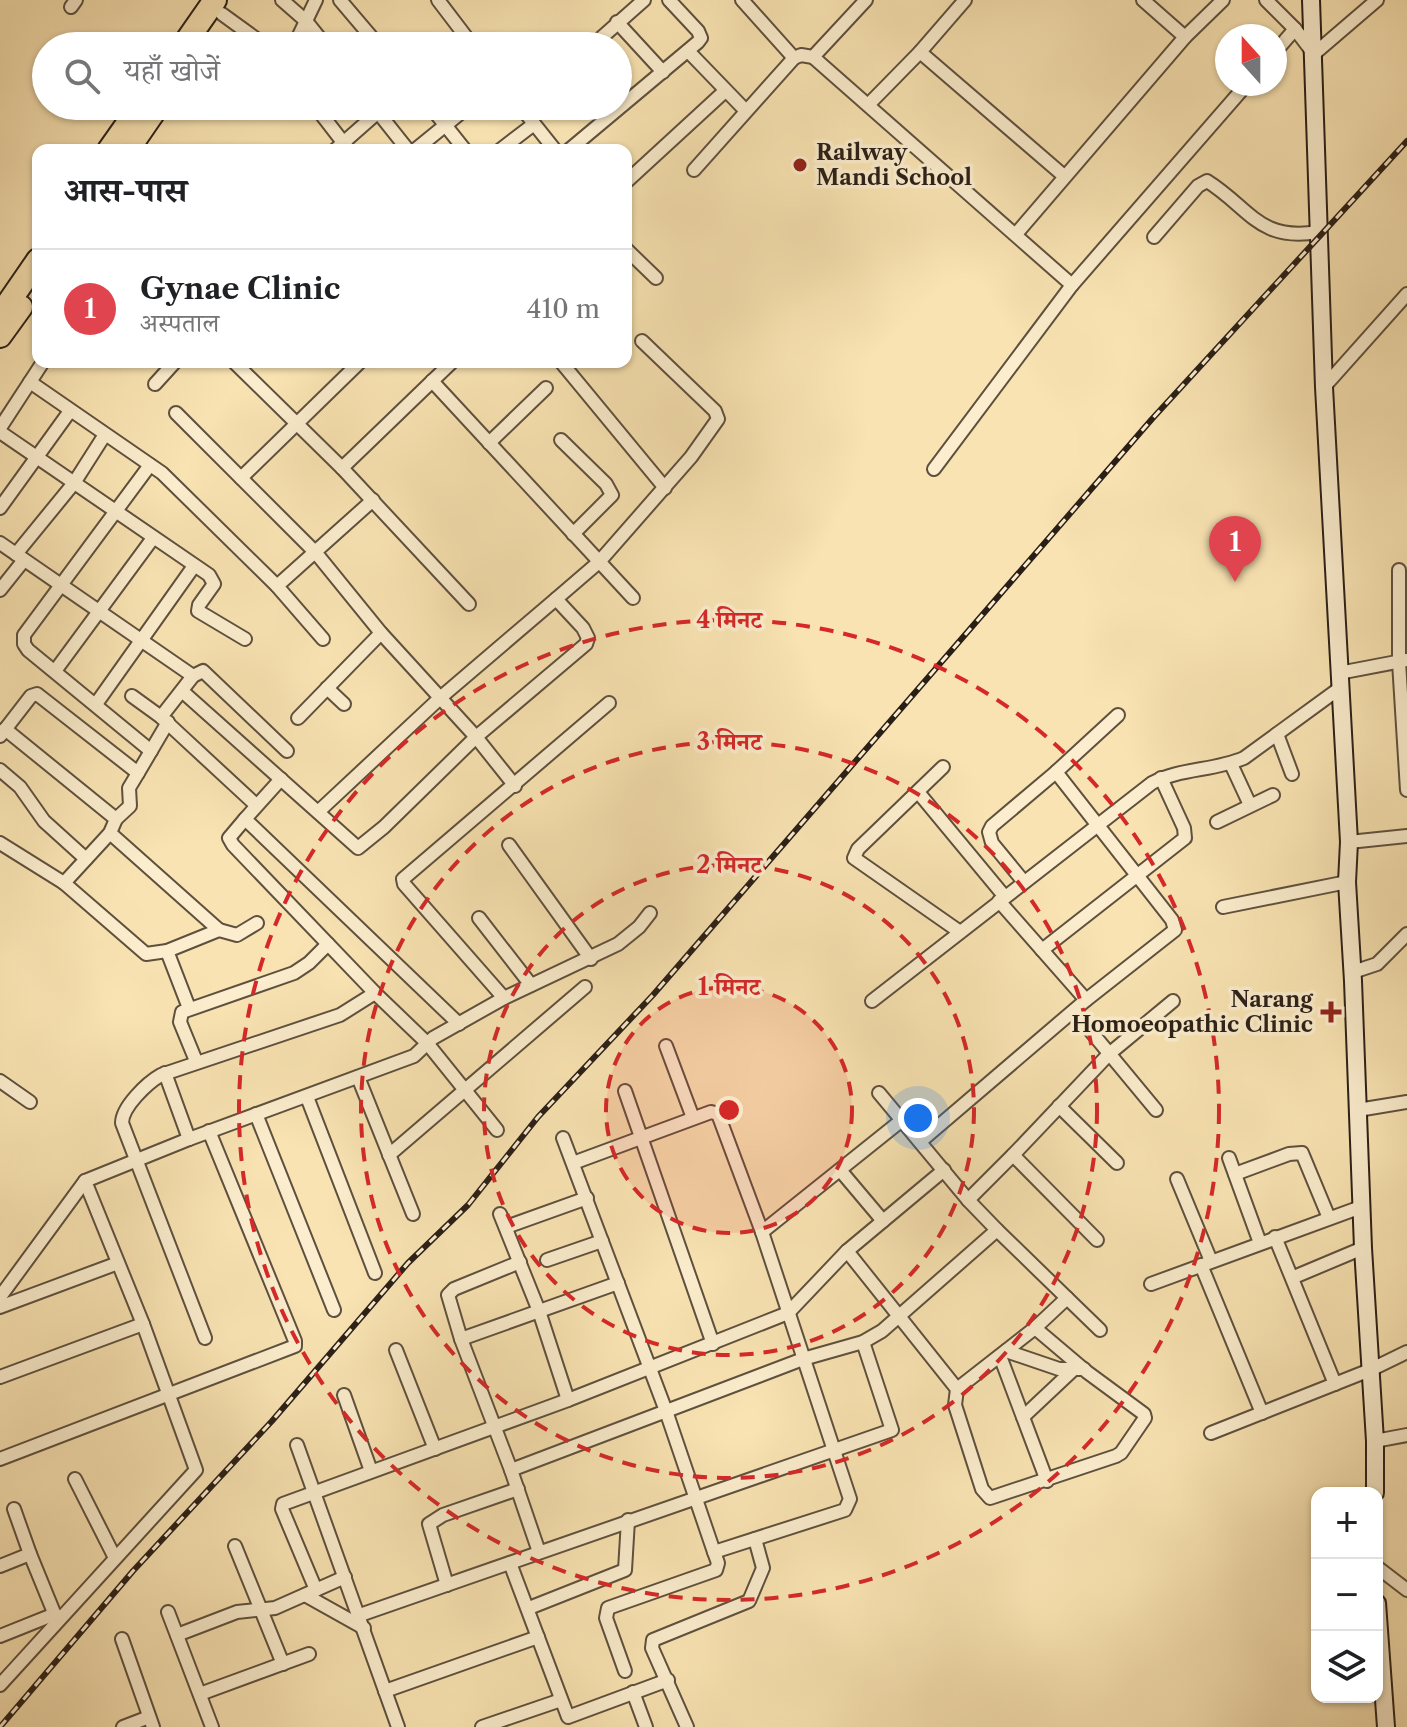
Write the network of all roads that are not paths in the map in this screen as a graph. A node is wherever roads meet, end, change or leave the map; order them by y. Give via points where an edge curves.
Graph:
1 (282, 0) edge
2 (316, 0) edge
3 (340, 0) edge
4 (438, 0) edge
5 (644, 0) edge
6 (669, 0) edge
7 (742, 0) edge
8 (866, 0) edge
9 (965, 0) edge
10 (1143, 0) edge
11 (1223, 0) edge
12 (1266, 0) edge
13 (1311, 0) edge
14 (1377, 0) edge
15 (223, 5) edge
16 (306, 21) junction
17 (617, 22) junction
18 (1295, 29) junction
19 (197, 32) edge
20 (208, 32) edge
21 (251, 32) edge
22 (301, 32) edge
23 (315, 32) edge
24 (367, 32) edge
25 (462, 32) edge
26 (607, 32) edge
27 (626, 32) edge
28 (1185, 37) junction
29 (632, 38) edge
30 (1287, 38) edge
31 (688, 51) junction
32 (920, 52) junction
33 (1314, 54) junction
34 (813, 57) junction
35 (794, 58) junction
36 (663, 72) junction
37 (725, 91) junction
38 (1237, 96) edge
39 (632, 98) edge
40 (868, 105) junction
41 (746, 111) junction
42 (130, 120) edge
43 (148, 120) edge
44 (324, 120) edge
45 (368, 120) edge
46 (387, 120) edge
47 (442, 120) edge
48 (452, 120) edge
49 (531, 120) edge
50 (605, 120) edge
51 (534, 124) junction
52 (446, 125) junction
53 (113, 144) edge
54 (132, 144) edge
55 (340, 144) edge
56 (345, 144) edge
57 (404, 144) edge
58 (422, 144) edge
59 (460, 144) edge
60 (508, 144) edge
61 (550, 144) edge
62 (576, 144) edge
63 (694, 170) dead end
64 (632, 176) edge
65 (1064, 176) junction
66 (1318, 232) junction
67 (1016, 234) junction
68 (1154, 237) dead end
69 (632, 255) edge
70 (32, 269) edge
71 (656, 278) dead end
72 (1072, 285) junction
73 (32, 288) edge
74 (1407, 294) edge
75 (6, 307) edge
76 (0, 336) edge
77 (642, 341) dead end
78 (39, 368) edge
79 (170, 368) edge
80 (240, 368) edge
81 (354, 368) edge
82 (446, 368) edge
83 (566, 368) edge
84 (432, 381) junction
85 (30, 382) junction
86 (155, 384) dead end
87 (1324, 387) junction
88 (546, 388) dead end
89 (70, 411) junction
90 (176, 413) dead end
91 (297, 424) junction
92 (0, 430) edge
93 (104, 436) junction
94 (561, 440) dead end
95 (489, 443) junction
96 (37, 457) junction
97 (150, 465) junction
98 (342, 468) junction
99 (934, 469) dead end
100 (241, 478) junction
101 (74, 483) junction
102 (665, 488) junction
103 (373, 500) junction
104 (0, 508) edge
105 (113, 512) junction
106 (573, 534) junction
107 (153, 538) junction
108 (0, 543) edge
109 (316, 553) junction
110 (20, 557) junction
111 (599, 562) junction
112 (194, 566) junction
113 (1399, 570) dead end
114 (60, 583) junction
115 (277, 586) junction
116 (0, 590) edge
117 (633, 598) dead end
118 (556, 599) junction
119 (469, 604) dead end
120 (100, 610) junction
121 (381, 633) junction
122 (141, 638) junction
123 (245, 639) dead end
124 (323, 639) dead end
125 (1403, 661) edge
126 (55, 671) junction
127 (193, 676) junction
128 (1340, 680) junction
129 (327, 688) junction
130 (182, 691) junction
131 (132, 696) dead end
132 (440, 698) junction
133 (609, 703) dead end
134 (96, 704) junction
135 (344, 704) dead end
136 (1118, 715) dead end
137 (298, 718) dead end
138 (164, 720) junction
139 (2, 732) edge
140 (1277, 734) junction
141 (476, 737) junction
142 (151, 751) junction
143 (287, 751) dead end
144 (1406, 757) edge
145 (1231, 764) junction
146 (943, 767) dead end
147 (0, 770) edge
148 (1056, 772) junction
149 (138, 773) junction
150 (1292, 774) dead end
151 (1161, 778) junction
152 (281, 779) junction
153 (515, 786) junction
154 (1407, 790) edge
155 (918, 792) junction
156 (1273, 795) dead end
157 (256, 805) junction
158 (1250, 805) junction
159 (318, 812) junction
160 (116, 819) junction
161 (245, 819) junction
162 (1217, 822) dead end
163 (1096, 825) junction
164 (110, 833) junction
165 (1407, 836) edge
166 (1349, 842) junction
167 (0, 843) edge
168 (509, 845) dead end
169 (86, 859) junction
170 (1138, 878) junction
171 (1024, 882) junction
172 (1347, 882) junction
173 (64, 883) junction
174 (1002, 899) junction
175 (1223, 907) dead end
176 (650, 913) dead end
177 (479, 918) dead end
178 (257, 923) dead end
179 (219, 930) junction
180 (960, 932) junction
181 (1407, 934) edge
182 (328, 944) junction
183 (1042, 950) junction
184 (167, 951) junction
185 (591, 959) junction
186 (1353, 972) junction
187 (531, 985) junction
188 (585, 987) dead end
189 (375, 993) junction
190 (504, 998) junction
191 (1086, 1000) junction
192 (872, 1001) dead end
193 (1173, 1001) dead end
194 (189, 1008) junction
195 (1074, 1011) junction
196 (459, 1024) junction
197 (427, 1043) junction
198 (666, 1046) dead end
199 (1109, 1054) junction
200 (196, 1061) junction
201 (165, 1073) junction
202 (358, 1077) junction
203 (0, 1081) edge
204 (467, 1089) junction
205 (625, 1091) dead end
206 (879, 1093) dead end
207 (307, 1097) junction
208 (30, 1102) dead end
209 (1407, 1102) edge
210 (1059, 1106) junction
211 (1156, 1110) dead end
212 (1358, 1110) junction
213 (256, 1114) junction
214 (693, 1118) junction
215 (902, 1120) junction
216 (497, 1130) dead end
217 (209, 1131) junction
218 (563, 1138) dead end
219 (641, 1138) junction
220 (189, 1139) junction
221 (921, 1141) junction
222 (389, 1155) junction
223 (1013, 1155) junction
224 (1229, 1158) dead end
225 (136, 1160) junction
226 (573, 1163) junction
227 (1117, 1163) dead end
228 (840, 1170) junction
229 (944, 1170) junction
230 (1235, 1174) junction
231 (1177, 1179) dead end
232 (85, 1181) junction
233 (587, 1198) junction
234 (968, 1200) junction
235 (1361, 1207) junction
236 (413, 1214) dead end
237 (500, 1214) dead end
238 (1329, 1218) junction
239 (883, 1221) junction
240 (506, 1227) junction
241 (997, 1230) junction
242 (762, 1232) junction
243 (1275, 1237) junction
244 (1097, 1240) dead end
245 (602, 1241) junction
246 (1260, 1243) junction
247 (1363, 1248) junction
248 (847, 1251) junction
249 (547, 1260) dead end
250 (520, 1262) junction
251 (118, 1263) junction
252 (1206, 1263) junction
253 (375, 1273) dead end
254 (1294, 1277) junction
255 (618, 1283) junction
256 (1151, 1284) dead end
257 (0, 1297) edge
258 (1067, 1298) junction
259 (0, 1307) edge
260 (334, 1310) dead end
261 (539, 1311) junction
262 (788, 1313) junction
263 (899, 1314) junction
264 (143, 1324) junction
265 (1035, 1328) junction
266 (1100, 1330) dead end
267 (205, 1338) dead end
268 (461, 1339) junction
269 (863, 1342) junction
270 (713, 1344) junction
271 (396, 1350) dead end
272 (1407, 1352) edge
273 (1003, 1354) junction
274 (803, 1359) junction
275 (648, 1367) junction
276 (1078, 1370) junction
277 (1370, 1370) junction
278 (0, 1377) edge
279 (1335, 1384) junction
280 (957, 1389) junction
281 (171, 1395) junction
282 (344, 1395) dead end
283 (568, 1400) junction
284 (666, 1411) junction
285 (1262, 1413) junction
286 (1023, 1417) junction
287 (493, 1426) junction
288 (1211, 1433) dead end
289 (1407, 1435) edge
290 (1375, 1441) junction
291 (297, 1445) dead end
292 (435, 1449) junction
293 (835, 1450) junction
294 (0, 1459) edge
295 (511, 1470) junction
296 (371, 1471) junction
297 (75, 1479) dead end
298 (1047, 1481) junction
299 (1375, 1487) edge
300 (518, 1489) junction
301 (315, 1492) junction
302 (694, 1497) junction
303 (14, 1509) dead end
304 (628, 1520) junction
305 (755, 1539) junction
306 (235, 1546) dead end
307 (539, 1552) junction
308 (714, 1552) junction
309 (30, 1554) junction
310 (115, 1558) junction
311 (510, 1563) junction
312 (0, 1566) edge
313 (1383, 1572) edge
314 (345, 1577) junction
315 (447, 1585) junction
316 (1407, 1590) edge
317 (310, 1593) junction
318 (529, 1608) junction
319 (259, 1610) junction
320 (168, 1612) dead end
321 (360, 1615) junction
322 (56, 1617) junction
323 (364, 1628) junction
324 (1379, 1631) edge
325 (177, 1635) junction
326 (0, 1636) edge
327 (538, 1637) junction
328 (122, 1639) dead end
329 (309, 1654) dead end
330 (283, 1664) junction
331 (625, 1671) dead end
332 (668, 1680) junction
333 (0, 1685) edge
334 (385, 1691) junction
335 (633, 1692) junction
336 (200, 1694) junction
337 (561, 1700) junction
338 (151, 1722) edge
339 (570, 1722) edge
340 (123, 1727) edge
341 (212, 1727) edge
342 (398, 1727) edge
343 (482, 1727) edge
344 (646, 1727) edge
345 (687, 1727) edge
346 (1386, 1727) edge

1 - 16 street
2 - 16 street
3 - 24 street
4 - 25 street
5 - 17 street
6 - 31 street via 700,34
7 - 35 street
8 - 34 street
9 - 32 street
10 - 28 street
11 - 28 street
12 - 18 street
13 - 33 main road
14 - 33 street
15 - 19 highway
15 - 20 highway
15 - 21 street
16 - 22 street
16 - 23 street
17 - 26 street
17 - 27 street
18 - 30 street
18 - 33 street
28 - 65 street
29 - 36 street
31 - 36 street
31 - 37 street
32 - 40 street
32 - 65 street
33 - 66 main road
34 - 35 street
34 - 40 street
35 - 41 street
36 - 39 street
37 - 41 street
37 - 64 street
38 - 72 street
40 - 67 street
41 - 63 street
42 - 53 highway
43 - 54 highway
44 - 55 street
45 - 56 street
46 - 57 street
47 - 52 street
48 - 52 street
49 - 51 street
50 - 62 street
51 - 60 street
51 - 61 street
52 - 58 street
52 - 59 street
65 - 67 street
66 - 68 street via 1296,236 1270,229 1207,181
66 - 87 main road
67 - 72 street
69 - 71 street
70 - 75 highway
72 - 99 street
73 - 75 highway
74 - 87 street
75 - 76 highway
77 - 102 street via 718,414 716,424
78 - 85 street
79 - 86 street
80 - 91 street
81 - 91 street
82 - 84 street
83 - 102 street
84 - 95 street
84 - 98 street
85 - 89 street
85 - 92 street
87 - 128 main road
88 - 95 street
89 - 93 street
89 - 96 street
90 - 100 street
91 - 98 street
91 - 100 street
92 - 96 street
93 - 97 street
93 - 101 street
94 - 106 street via 612,495
95 - 106 street
96 - 101 street
96 - 104 street
97 - 105 street
97 - 115 street
98 - 103 street
100 - 109 street
101 - 105 street
101 - 110 street
102 - 111 street
103 - 109 street
103 - 119 street
105 - 107 street
105 - 114 street
106 - 111 street
107 - 112 street
107 - 120 street
108 - 110 street
109 - 115 street
109 - 121 street
110 - 114 street
110 - 116 street
111 - 117 street
111 - 118 street
112 - 122 street
112 - 123 street via 214,584 198,611
113 - 125 street
114 - 120 street
114 - 126 street via 23,640
115 - 124 street
118 - 132 street
118 - 141 street via 583,628 586,644
120 - 122 street
120 - 126 street
121 - 129 street
121 - 132 street
122 - 127 street
122 - 134 street
125 - 128 street
125 - 144 street
126 - 134 street
127 - 130 street
127 - 143 street via 206,673
128 - 140 street
128 - 166 main road
129 - 135 street
129 - 137 street
130 - 138 street
130 - 152 street
131 - 138 street
132 - 141 street
132 - 159 street
133 - 153 street
134 - 142 street
136 - 148 street
138 - 142 street
138 - 157 street
139 - 149 street via 31,696 40,695
139 - 160 street
140 - 145 street
140 - 150 street
141 - 153 street
141 - 159 street via 361,848
142 - 149 street
144 - 154 street
145 - 151 street
145 - 158 street
146 - 155 street
147 - 169 street
148 - 163 street
148 - 171 street via 989,832
149 - 160 street via 129,788 130,806
151 - 163 street
151 - 170 street via 1185,838
152 - 157 street
152 - 159 street
153 - 190 street via 403,879
155 - 174 street
155 - 180 street via 854,858
156 - 158 street
157 - 161 street
158 - 162 street
160 - 164 street
161 - 182 street via 231,841
161 - 196 street
163 - 170 street
163 - 171 street
164 - 169 street
164 - 179 street
165 - 166 street
166 - 172 main road
167 - 173 street
168 - 185 street
169 - 173 street
170 - 183 street
170 - 191 street via 1175,930
171 - 174 street
172 - 175 street
172 - 186 main road
173 - 184 street via 141,952
174 - 180 street
174 - 183 street
176 - 185 street via 618,944
177 - 187 street
178 - 179 street via 237,935
179 - 184 street
180 - 192 street
181 - 186 street via 1377,964
182 - 189 street
182 - 194 street via 294,973
183 - 191 street
184 - 194 street
185 - 187 street
186 - 212 main road
187 - 190 street
188 - 204 street
189 - 197 street
189 - 200 street via 340,1015
190 - 196 street
191 - 195 street
193 - 199 street
194 - 200 street via 180,1022
195 - 199 street
195 - 221 street
196 - 197 street
197 - 202 street via 414,1056
197 - 204 street
198 - 214 street
199 - 210 street
199 - 211 street
200 - 201 street
201 - 220 street
201 - 225 street via 121,1118
202 - 207 street
202 - 222 street
203 - 208 street
204 - 216 street
204 - 222 street
205 - 219 street
206 - 215 street
207 - 213 street
207 - 253 street
209 - 212 street
210 - 223 street
210 - 227 street
212 - 235 main road
213 - 217 street
213 - 260 street
214 - 219 street
214 - 242 street via 718,1114
215 - 221 street
215 - 228 street
217 - 220 street
217 - 281 street via 295,1346
218 - 226 street
219 - 226 street
219 - 270 street
220 - 225 street
221 - 229 street
222 - 236 street
223 - 234 street
223 - 244 street
224 - 230 street
225 - 232 street
225 - 267 street
226 - 233 street
228 - 239 street
228 - 242 street
229 - 234 street
229 - 239 street
230 - 238 street via 1302,1153
230 - 246 street
231 - 252 street
232 - 251 street
232 - 257 street
233 - 240 street
233 - 245 street
234 - 241 street
235 - 238 street
235 - 247 main road
237 - 240 street
238 - 243 street
239 - 248 street
240 - 250 street
241 - 258 street
241 - 263 street
242 - 262 street
243 - 246 street
243 - 254 street
245 - 249 street
245 - 255 street
246 - 252 street
247 - 254 street
247 - 277 main road
248 - 262 street
248 - 263 street
250 - 261 street
250 - 268 street via 450,1291
251 - 259 street
251 - 264 street
252 - 256 street
252 - 285 street
254 - 279 street
255 - 261 street
255 - 275 street
258 - 265 street
258 - 266 street
261 - 268 street
261 - 283 street
262 - 270 street
262 - 274 street
263 - 269 street
263 - 280 street
264 - 278 street
264 - 281 street
265 - 273 street
265 - 276 street
268 - 287 street
269 - 274 street
269 - 293 street via 892,1430
270 - 275 street
271 - 292 street
272 - 277 street
273 - 276 street
273 - 280 street
273 - 286 street
274 - 284 street
274 - 293 street
275 - 283 street
275 - 284 street
276 - 286 street
276 - 298 street via 1145,1418 1121,1453
277 - 279 street
277 - 290 main road
279 - 285 street
280 - 298 street via 955,1405 985,1496 996,1498
281 - 294 street
281 - 310 street via 196,1470
282 - 296 street
283 - 287 street
284 - 295 street
284 - 302 street
285 - 288 street
286 - 298 street
287 - 292 street
287 - 295 street
289 - 290 street
290 - 299 main road
291 - 301 street
292 - 296 street
293 - 302 street
293 - 305 street via 849,1506
295 - 300 street
296 - 301 street
297 - 310 street
300 - 307 street
300 - 315 street via 429,1524
301 - 314 street
301 - 317 street via 282,1506
302 - 304 street
302 - 308 street
303 - 309 street
304 - 307 street
304 - 318 street via 625,1570
305 - 308 street
305 - 332 street via 763,1568 749,1601 653,1640
306 - 319 street
307 - 311 street
308 - 331 street via 716,1570 608,1608 606,1618
309 - 312 street
309 - 322 street
310 - 322 street
311 - 315 street
311 - 318 street
313 - 316 street
314 - 317 street
314 - 321 street
315 - 321 street
317 - 319 street
317 - 323 street
318 - 327 street
319 - 325 street via 237,1612
319 - 330 street
320 - 325 street
321 - 323 street
322 - 326 street
322 - 333 street
323 - 334 street
324 - 346 main road
325 - 336 street
327 - 334 street
327 - 337 street
328 - 338 street
329 - 330 street
330 - 336 street
332 - 335 street
332 - 345 street
334 - 342 street
335 - 339 street
335 - 344 street
336 - 341 street
337 - 339 street
337 - 343 street
338 - 340 street

